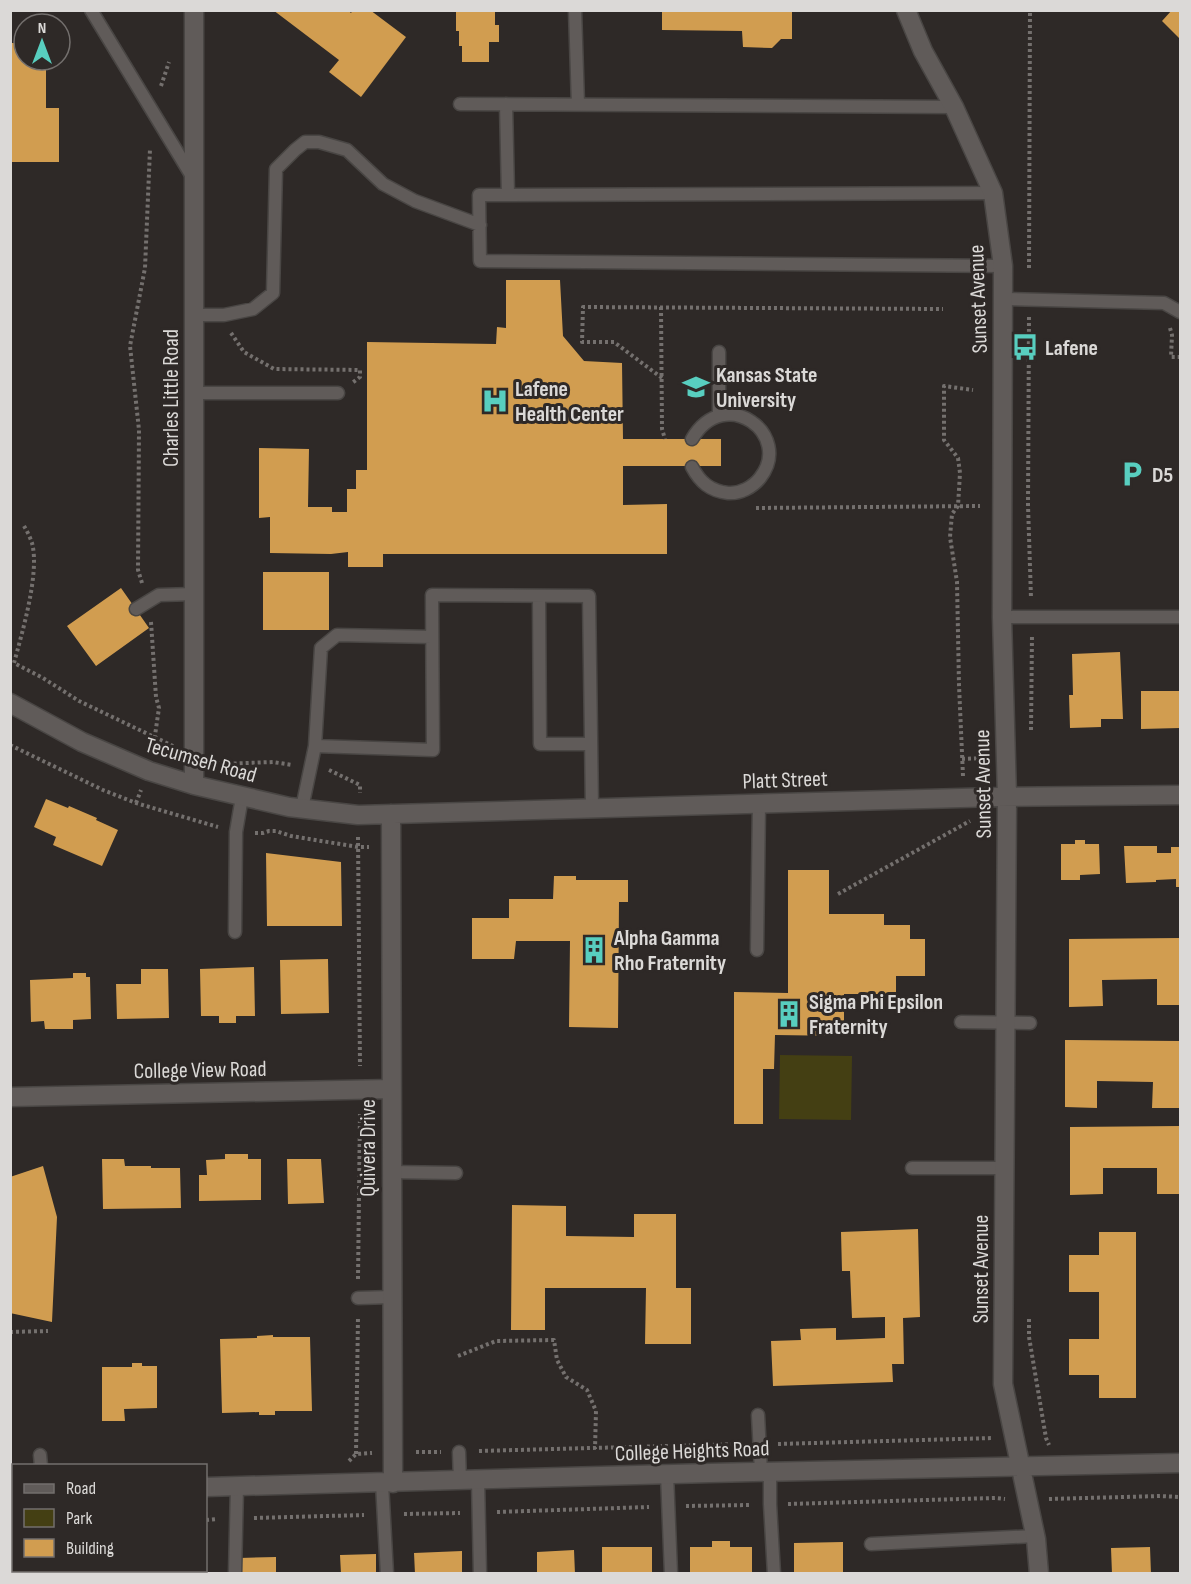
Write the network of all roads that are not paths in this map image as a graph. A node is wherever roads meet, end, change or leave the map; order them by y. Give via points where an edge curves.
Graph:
1 (91, 10) edge
2 (194, 10) edge
3 (575, 10) edge
4 (906, 10) edge
5 (460, 105) dead end
6 (507, 105) junction
7 (578, 105) junction
8 (954, 107) junction
9 (194, 179) junction
10 (993, 193) junction
11 (508, 195) junction
12 (480, 225) junction
13 (1003, 266) junction
14 (1004, 299) junction
15 (1180, 312) edge
16 (194, 315) junction
17 (718, 352) dead end
18 (194, 393) junction
19 (338, 393) road end
20 (719, 415) junction
21 (692, 439) dead end
22 (692, 467) dead end
23 (194, 594) junction
24 (539, 596) junction
25 (136, 609) dead end
26 (1002, 617) junction
27 (1180, 617) edge
28 (432, 637) junction
29 (10, 703) edge
30 (591, 744) junction
31 (315, 746) junction
32 (194, 785) junction
33 (1180, 795) edge
34 (242, 797) junction
35 (1002, 797) junction
36 (759, 804) junction
37 (302, 808) junction
38 (592, 808) junction
39 (391, 814) junction
40 (235, 932) dead end
41 (757, 950) dead end
42 (961, 1022) dead end
43 (1006, 1023) junction
44 (1030, 1023) dead end
45 (391, 1089) junction
46 (11, 1099) edge
47 (912, 1168) dead end
48 (1005, 1168) junction
49 (391, 1172) junction
50 (456, 1173) dead end
51 (392, 1297) junction
52 (358, 1298) road end
53 (758, 1415) dead end
54 (459, 1452) road end
55 (1180, 1463) edge
56 (1021, 1467) junction
57 (766, 1472) junction
58 (668, 1474) junction
59 (469, 1481) junction
60 (388, 1483) junction
61 (237, 1486) junction
62 (207, 1487) edge
63 (1035, 1536) junction
64 (871, 1544) dead end
65 (235, 1574) edge
66 (387, 1574) edge
67 (480, 1574) edge
68 (671, 1574) edge
69 (774, 1574) edge
70 (1039, 1574) edge

1 - 9 lane
2 - 9 street, Charles Little Road
3 - 7 lane
4 - 8 street, Sunset Avenue
5 - 6 lane
6 - 7 lane
6 - 11 lane
7 - 8 lane
8 - 10 street, Sunset Avenue
9 - 16 street, Charles Little Road
10 - 11 lane
10 - 13 street, Sunset Avenue
11 - 12 lane via 479,195
12 - 13 lane via 480,261
12 - 16 lane via 415,201 383,184 347,150 305,142 276,169 273,293 253,309 224,315
13 - 14 street, Sunset Avenue
14 - 15 lane via 1164,303
14 - 26 street, Sunset Avenue
16 - 18 street, Charles Little Road
17 - 20 lane
18 - 19 lane
18 - 23 street, Charles Little Road
20 - 21 lane via 699,428
20 - 22 lane via 746,418 765,435 769,460 764,472 756,483 733,493 708,487
23 - 25 lane via 159,595
23 - 32 street, Charles Little Road
24 - 28 lane via 432,595
24 - 30 lane via 589,596
24 - 30 lane via 540,744
26 - 27 lane
26 - 35 street, Sunset Avenue
28 - 31 lane via 336,635 321,648
28 - 31 lane via 433,750
29 - 32 street, Tecumseh Road via 82,742 149,771
30 - 38 lane
31 - 37 lane
32 - 34 street, Tecumseh Road
33 - 35 street, Platt Street
34 - 37 street, Tecumseh Road
34 - 40 lane via 236,832
35 - 36 street, Platt Street
35 - 43 street, Sunset Avenue
36 - 38 street, Platt Street
36 - 41 lane
37 - 39 street, Tecumseh Road via 358,815
38 - 39 street, Platt Street
39 - 45 street, Quivera Drive
42 - 43 lane
43 - 44 lane
43 - 48 street, Sunset Avenue
45 - 46 street, College View Road
45 - 49 street, Quivera Drive
47 - 48 lane
48 - 56 street, Sunset Avenue via 1004,1384
49 - 50 lane
49 - 51 street, Quivera Drive
51 - 52 lane
51 - 60 street, Quivera Drive via 393,1453
53 - 57 lane via 759,1444
54 - 59 lane
55 - 56 street, College Heights Road
56 - 57 street, College Heights Road
56 - 63 street, Sunset Avenue
57 - 58 street, College Heights Road
57 - 69 lane
58 - 59 street, College Heights Road
58 - 68 lane
59 - 60 street, College Heights Road
59 - 67 lane via 478,1512
60 - 61 street, College Heights Road
60 - 66 lane via 384,1514
61 - 62 street, College Heights Road
61 - 65 lane
63 - 64 lane
63 - 70 street, Sunset Avenue

